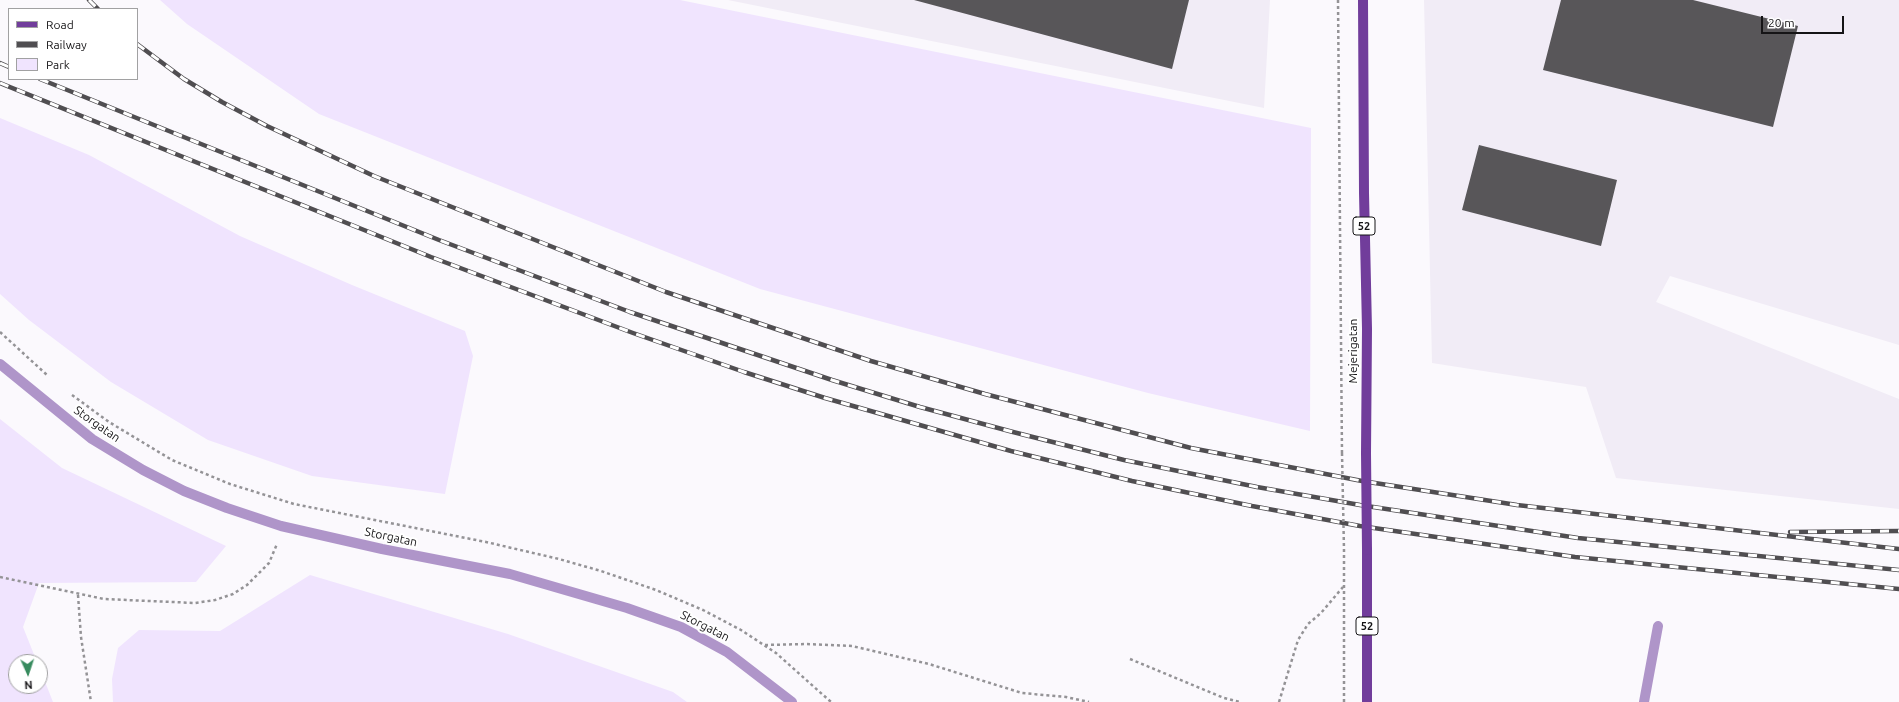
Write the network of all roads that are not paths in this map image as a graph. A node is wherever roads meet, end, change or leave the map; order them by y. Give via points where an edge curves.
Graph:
1 (1363, 0) edge
2 (0, 364) edge
3 (1658, 626) dead end
4 (792, 702) edge
5 (1367, 702) edge
6 (1644, 702) edge

1 - 5 main road, Mejerigatan / 52, bridge via 1367,329
2 - 4 street, Storgatan via 92,439 143,470 191,494 281,526 510,574 627,608 680,627 727,652
3 - 6 street

